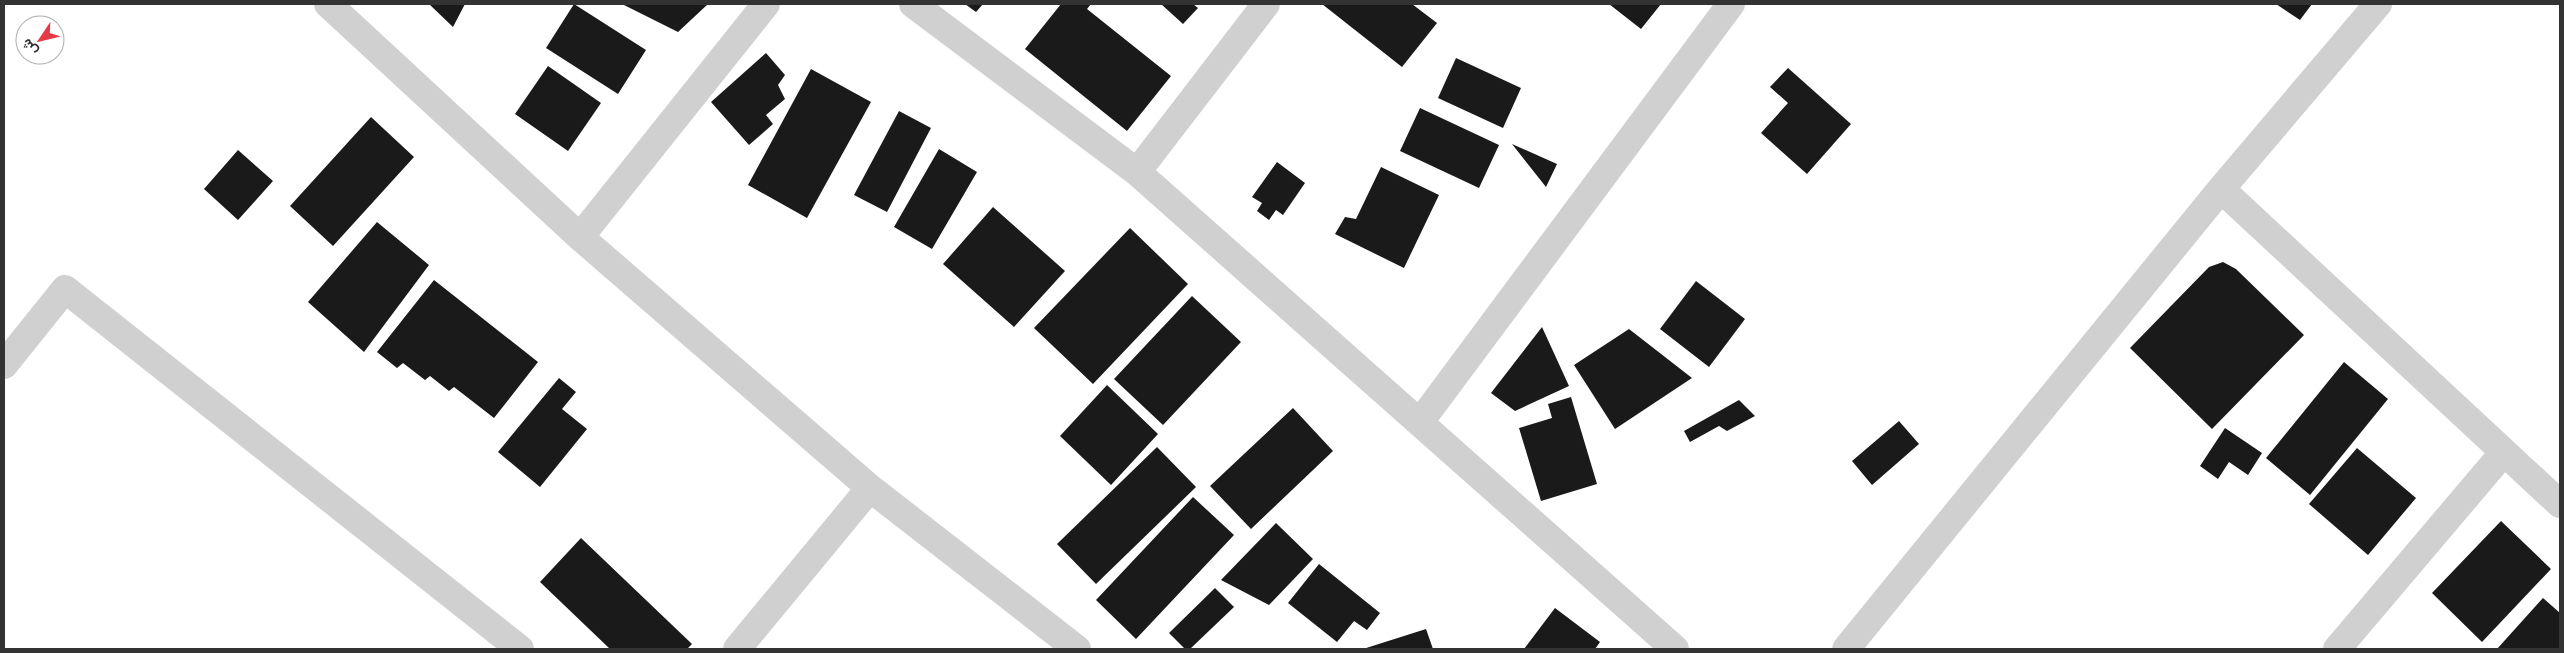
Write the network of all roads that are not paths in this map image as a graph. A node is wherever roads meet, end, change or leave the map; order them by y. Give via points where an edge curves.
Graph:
1 (328, 4) edge
2 (766, 4) edge
3 (913, 4) edge
4 (1266, 4) edge
5 (1731, 4) edge
6 (2378, 4) edge
7 (1137, 172) junction
8 (2220, 189) junction
9 (580, 237) junction
10 (4, 365) edge
11 (1420, 422) junction
12 (2504, 452) junction
13 (870, 488) junction
14 (2560, 504) edge
15 (520, 649) edge
16 (737, 649) edge
17 (1077, 649) edge
18 (1675, 649) edge
19 (1846, 649) edge
20 (2337, 649) edge

1 - 9 street
2 - 9 street
3 - 7 street
4 - 7 street
5 - 11 street
6 - 8 street
7 - 11 street
8 - 12 street
8 - 19 street
9 - 13 street
10 - 15 street via 65,288
11 - 18 street
12 - 14 street
12 - 20 street
13 - 16 street
13 - 17 street

